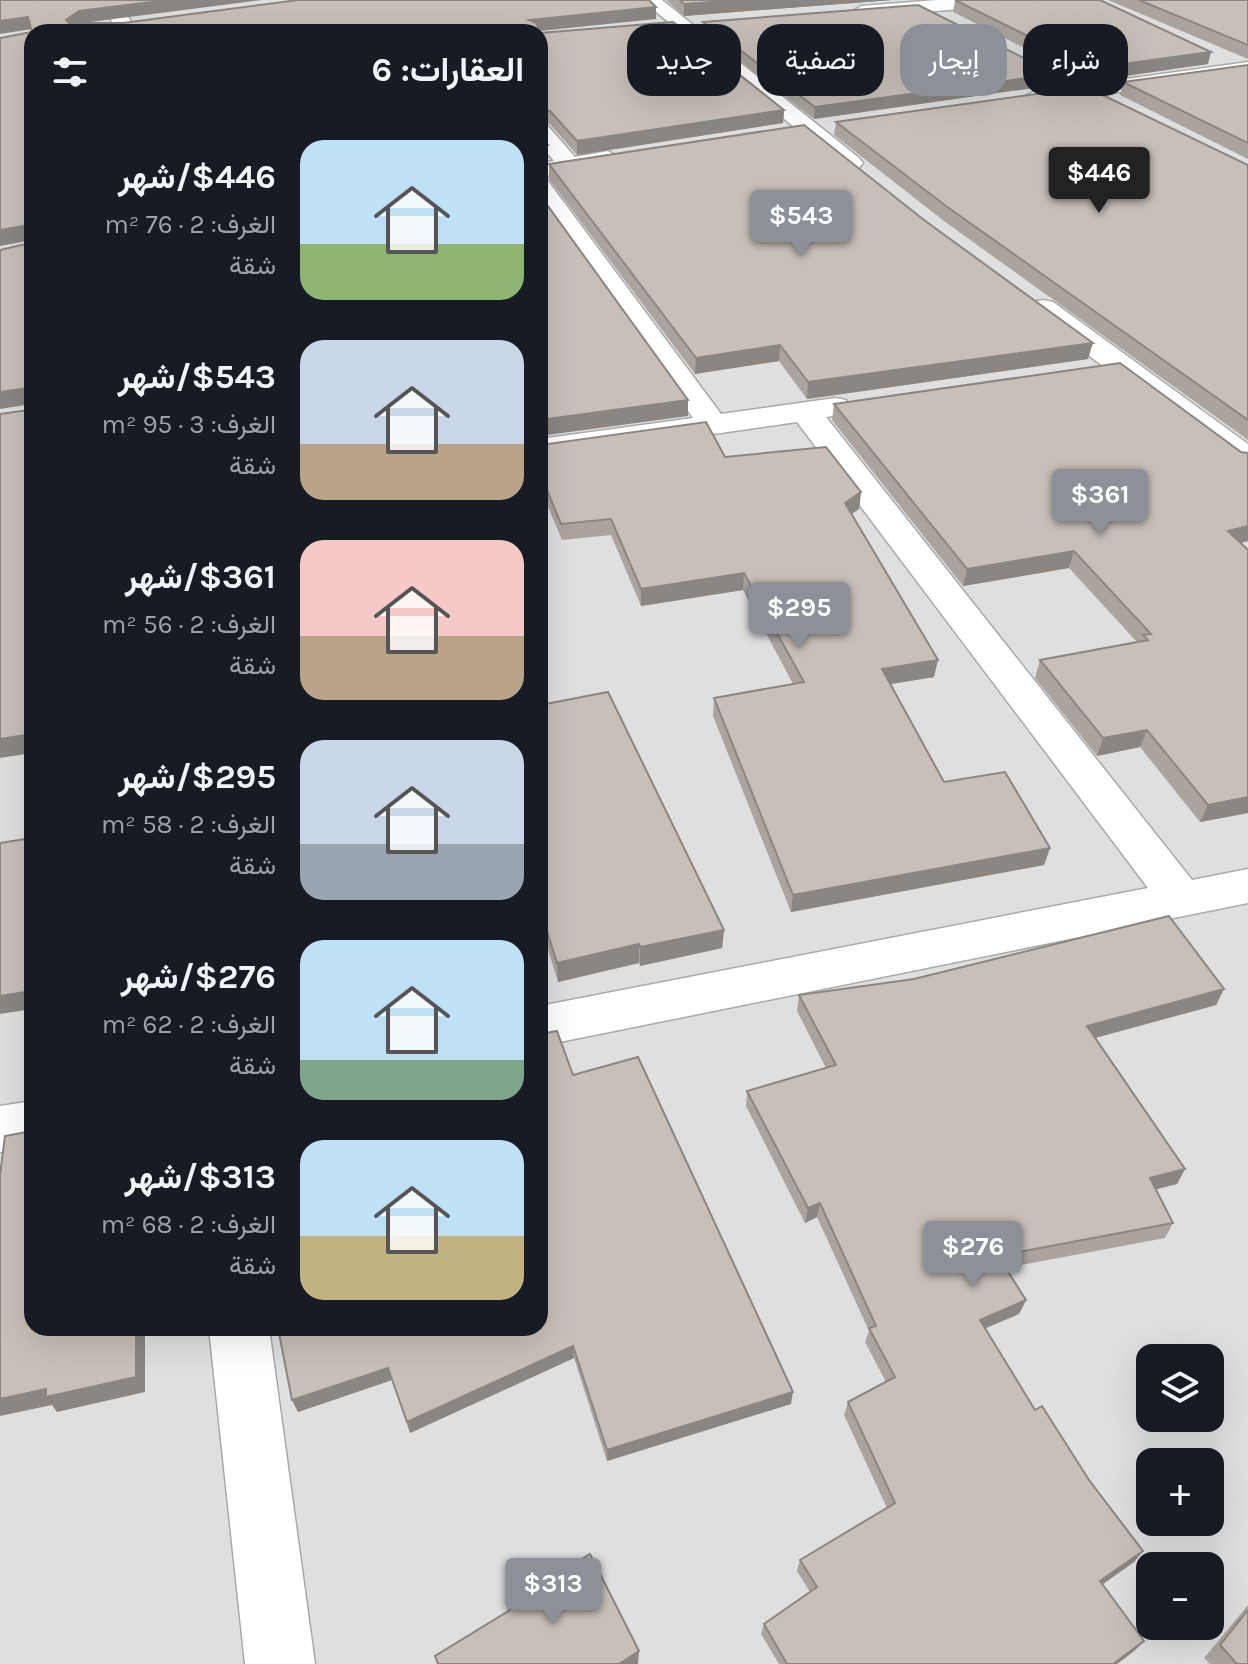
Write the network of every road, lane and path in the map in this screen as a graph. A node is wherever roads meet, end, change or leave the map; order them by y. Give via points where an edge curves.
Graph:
1 (108, 0) edge
2 (651, 0) edge
3 (1002, 0) edge
4 (921, 7) junction
5 (845, 13) edge
6 (128, 24) edge
7 (677, 24) edge
8 (954, 24) edge
9 (1212, 56) dead end
10 (1245, 70) edge
11 (741, 76) edge
12 (1128, 85) edge
13 (1043, 96) edge
14 (1097, 96) edge
15 (1008, 101) edge
16 (1126, 111) edge
17 (838, 124) edge
18 (807, 129) junction
19 (777, 133) edge
20 (548, 140) edge
21 (628, 155) edge
22 (569, 164) junction
23 (548, 168) edge
24 (875, 183) edge
25 (548, 197) edge
26 (1022, 293) edge
27 (1124, 366) junction
28 (1078, 373) edge
29 (866, 402) edge
30 (805, 411) junction
31 (713, 424) junction
32 (548, 448) edge
33 (1248, 459) edge
34 (1248, 886) edge
35 (1183, 901) junction
36 (548, 1024) edge
37 (24, 1125) edge
38 (0, 1129) edge
39 (240, 1336) edge
40 (280, 1664) edge

1 - 6 street
2 - 7 street
3 - 4 street
4 - 5 street
4 - 8 street
9 - 10 street
10 - 12 street
11 - 18 street
13 - 15 street
14 - 16 street
17 - 18 street
18 - 19 street
18 - 24 street
20 - 22 street
21 - 22 street
22 - 23 street
25 - 31 street
26 - 27 street
27 - 28 street
27 - 33 street
29 - 30 street
30 - 31 street
30 - 35 street
31 - 32 street
34 - 35 street
35 - 36 street
37 - 38 street
39 - 40 street

